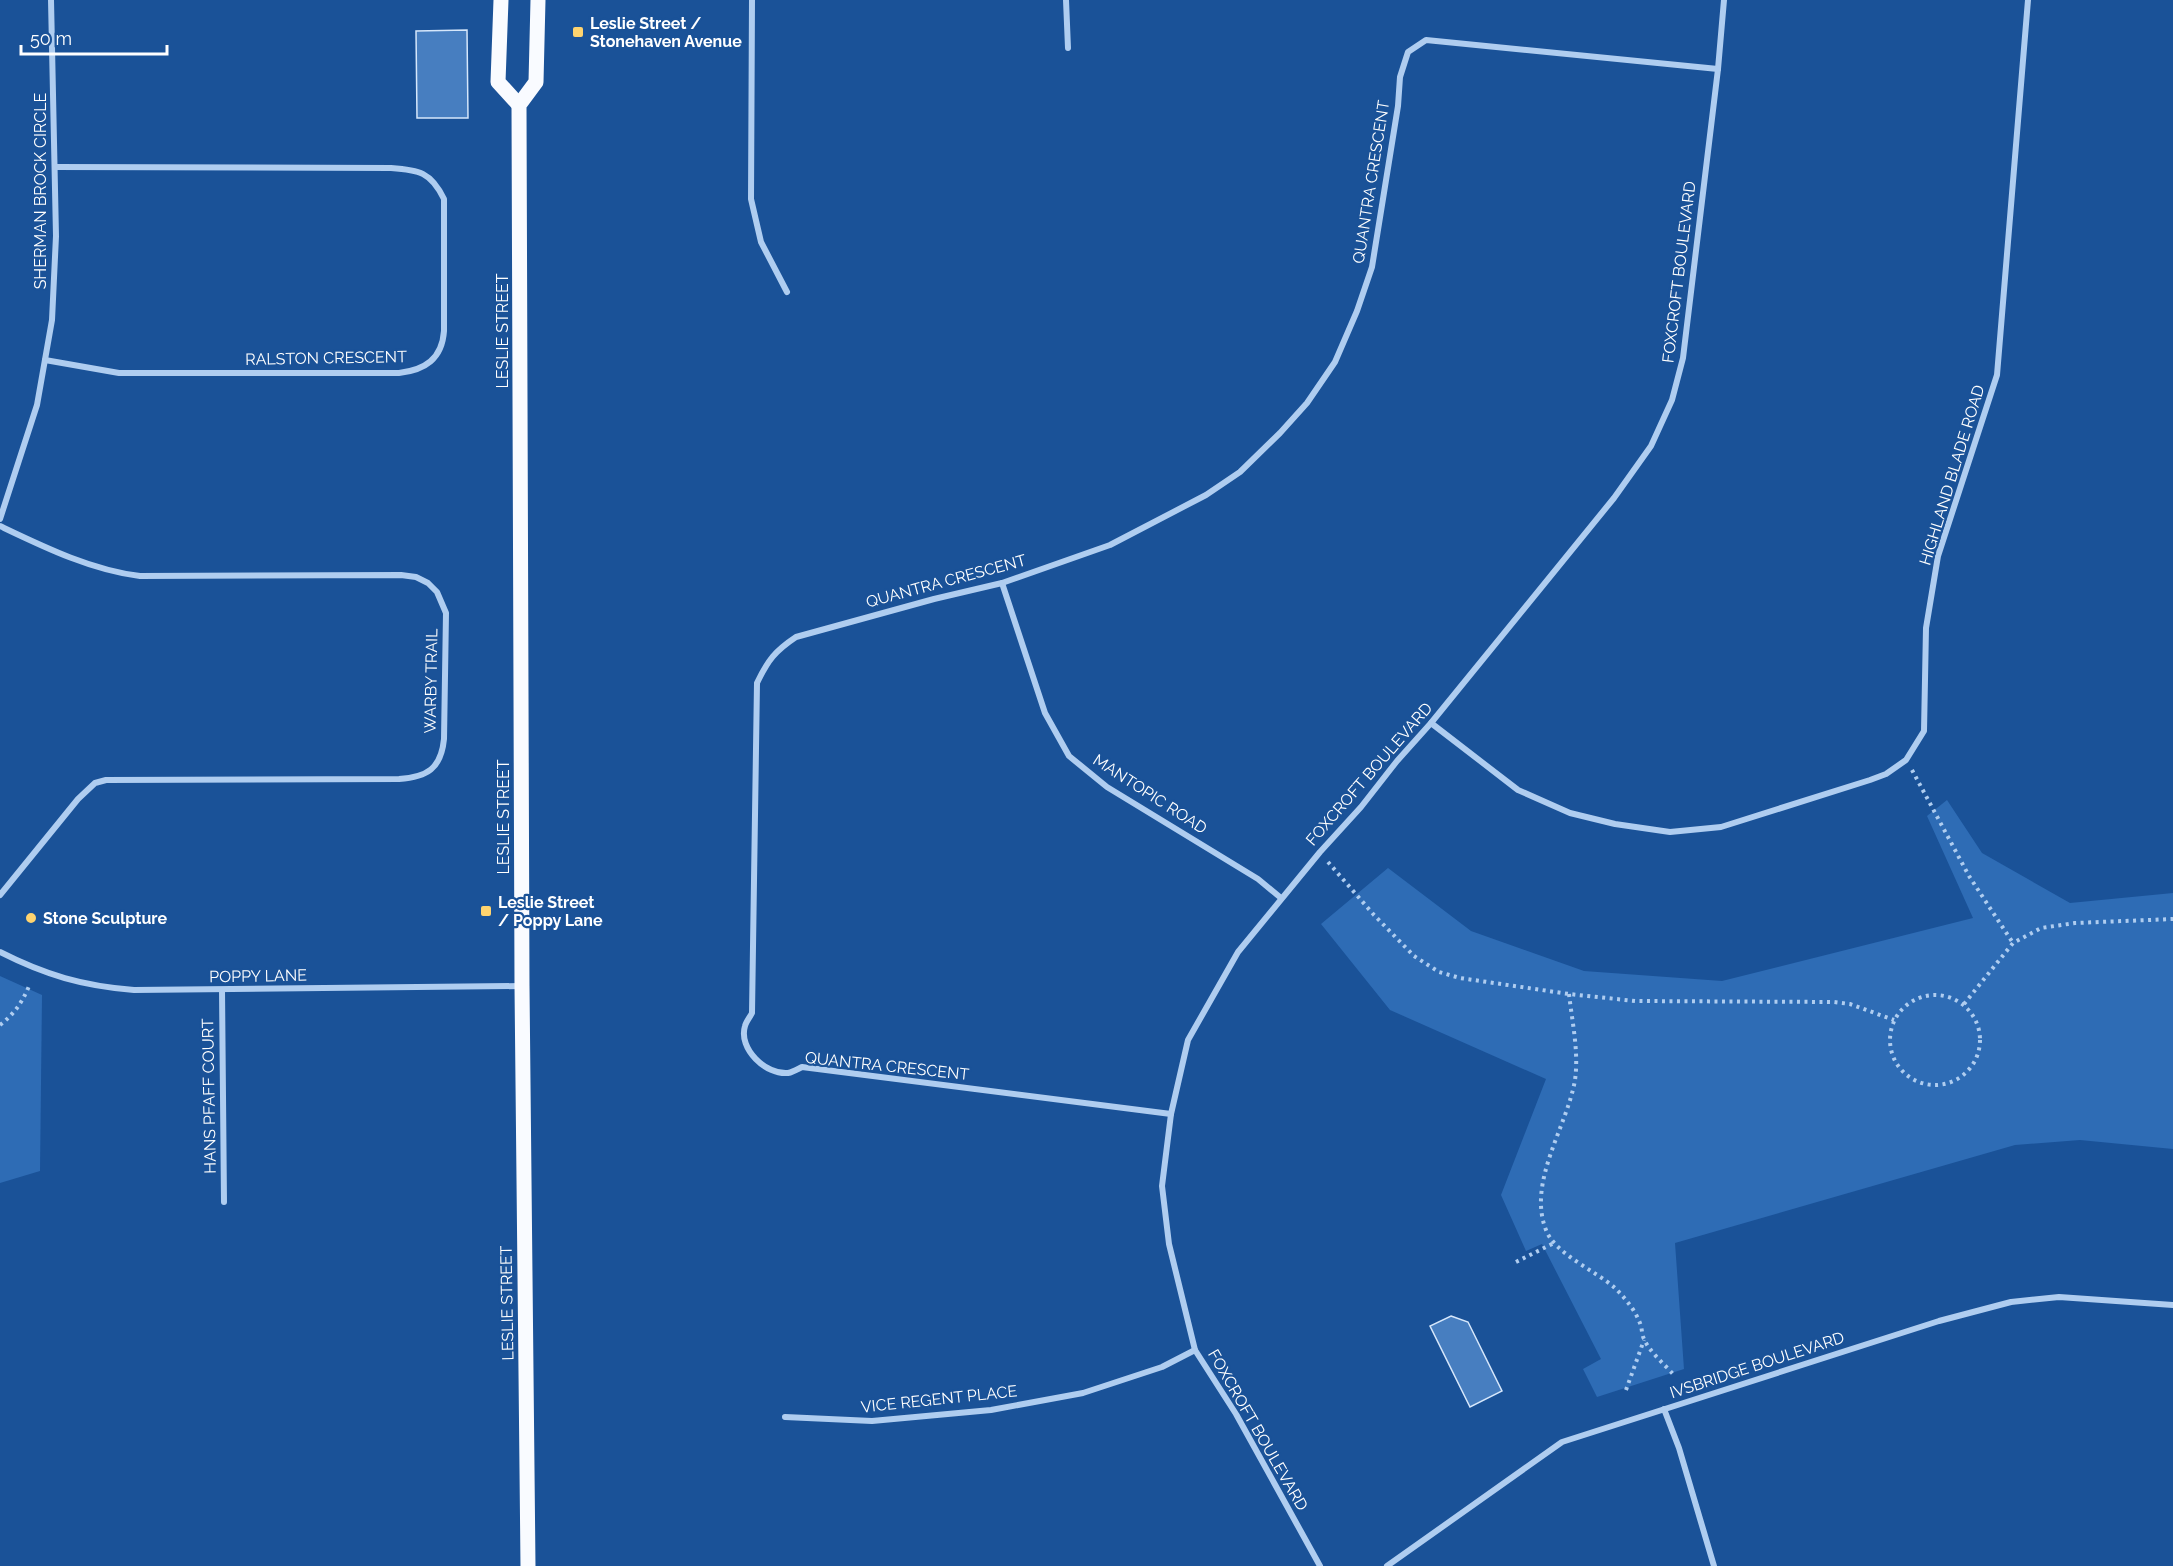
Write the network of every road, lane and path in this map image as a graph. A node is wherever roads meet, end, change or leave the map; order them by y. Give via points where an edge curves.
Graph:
1 (51, 0) edge
2 (501, 0) edge
3 (538, 0) edge
4 (752, 0) edge
5 (1066, 0) edge
6 (1724, 0) edge
7 (2028, 0) edge
8 (1068, 48) dead end
9 (1718, 69) junction
10 (519, 105) junction
11 (55, 167) junction
12 (787, 292) dead end
13 (45, 360) junction
14 (0, 519) edge
15 (0, 526) edge
16 (1002, 583) junction
17 (1431, 723) junction
18 (1906, 760) junction
19 (1320, 852) junction
20 (0, 895) edge
21 (1281, 898) junction
22 (2173, 919) edge
23 (2013, 943) junction
24 (0, 952) edge
25 (29, 986) dead end
26 (522, 986) junction
27 (222, 990) junction
28 (1569, 994) junction
29 (1964, 1005) junction
30 (1894, 1020) junction
31 (0, 1025) edge
32 (1170, 1114) junction
33 (224, 1203) dead end
34 (1554, 1243) junction
35 (1516, 1262) dead end
36 (2173, 1305) edge
37 (1644, 1340) junction
38 (1195, 1350) junction
39 (1673, 1374) dead end
40 (1626, 1390) dead end
41 (1664, 1409) junction
42 (785, 1417) dead end
43 (528, 1566) edge
44 (1320, 1566) edge
45 (1387, 1566) edge
46 (1714, 1566) edge

1 - 11 street, SHERMAN BROCK CIRCLE
2 - 10 main road via 498,82
3 - 10 main road via 536,82
4 - 12 street via 752,199 761,242
5 - 8 street
6 - 9 street, FOXCROFT BOULEVARD
7 - 18 street, HIGHLAND BLADE ROAD via 1997,375 1938,556 1926,628 1924,731
9 - 16 street, QUANTRA CRESCENT via 1425,40 1408,52 1400,77 1372,267 1335,362 1307,403 1240,472 1206,495 1110,545
9 - 17 street, FOXCROFT BOULEVARD via 1683,358 1672,400 1651,446 1614,498
10 - 26 main road, LESLIE STREET
11 - 13 street, SHERMAN BROCK CIRCLE via 55,281
11 - 13 street, RALSTON CRESCENT via 391,168 412,169 427,175 444,199 444,331 439,353 432,362 399,373 119,373
13 - 14 street, SHERMAN BROCK CIRCLE via 37,405
15 - 20 street, WARBY TRAIL via 80,561 140,576 416,577 437,592 446,613 443,752 427,774 399,779 95,783
16 - 21 street, MANTOPIC ROAD via 1045,713 1069,756 1107,787 1258,879
16 - 32 street, QUANTRA CRESCENT via 796,637 767,661 757,683 752,1013 744,1027 746,1042 763,1066 776,1071 789,1073 802,1067
17 - 18 street, HIGHLAND BLADE ROAD via 1518,790 1570,813 1670,832 1721,827 1870,780
17 - 19 street, FOXCROFT BOULEVARD
18 - 23 path via 1969,876
19 - 21 street, FOXCROFT BOULEVARD
19 - 28 path via 1414,956 1439,972
21 - 32 street, FOXCROFT BOULEVARD via 1238,952 1188,1040
22 - 23 path via 2041,928
23 - 29 path
24 - 27 street, POPPY LANE via 44,972 92,985 134,990
25 - 31 path via 12,1016
26 - 27 street, POPPY LANE
26 - 43 main road, LESLIE STREET
27 - 33 street, HANS PFAFF COURT
28 - 30 path via 1635,1001 1834,1002
28 - 34 path via 1576,1060 1573,1092 1541,1196 1545,1229
29 - 30 path via 1945,996 1925,996 1907,1005
29 - 30 path via 1979,1030 1980,1046 1975,1061 1953,1081 1937,1085 1908,1076 1898,1065 1890,1043
32 - 38 street, FOXCROFT BOULEVARD via 1162,1186 1169,1244
34 - 35 path
34 - 37 path via 1614,1287 1635,1312
36 - 41 street, IVSBRIDGE BOULEVARD via 2059,1296 2011,1302 1939,1321
37 - 39 path
37 - 40 path
38 - 42 street, VICE REGENT PLACE via 1162,1366 1083,1393 991,1410 872,1421
38 - 44 street, FOXCROFT BOULEVARD via 1236,1414
41 - 45 street, IVSBRIDGE BOULEVARD via 1562,1442
41 - 46 street

